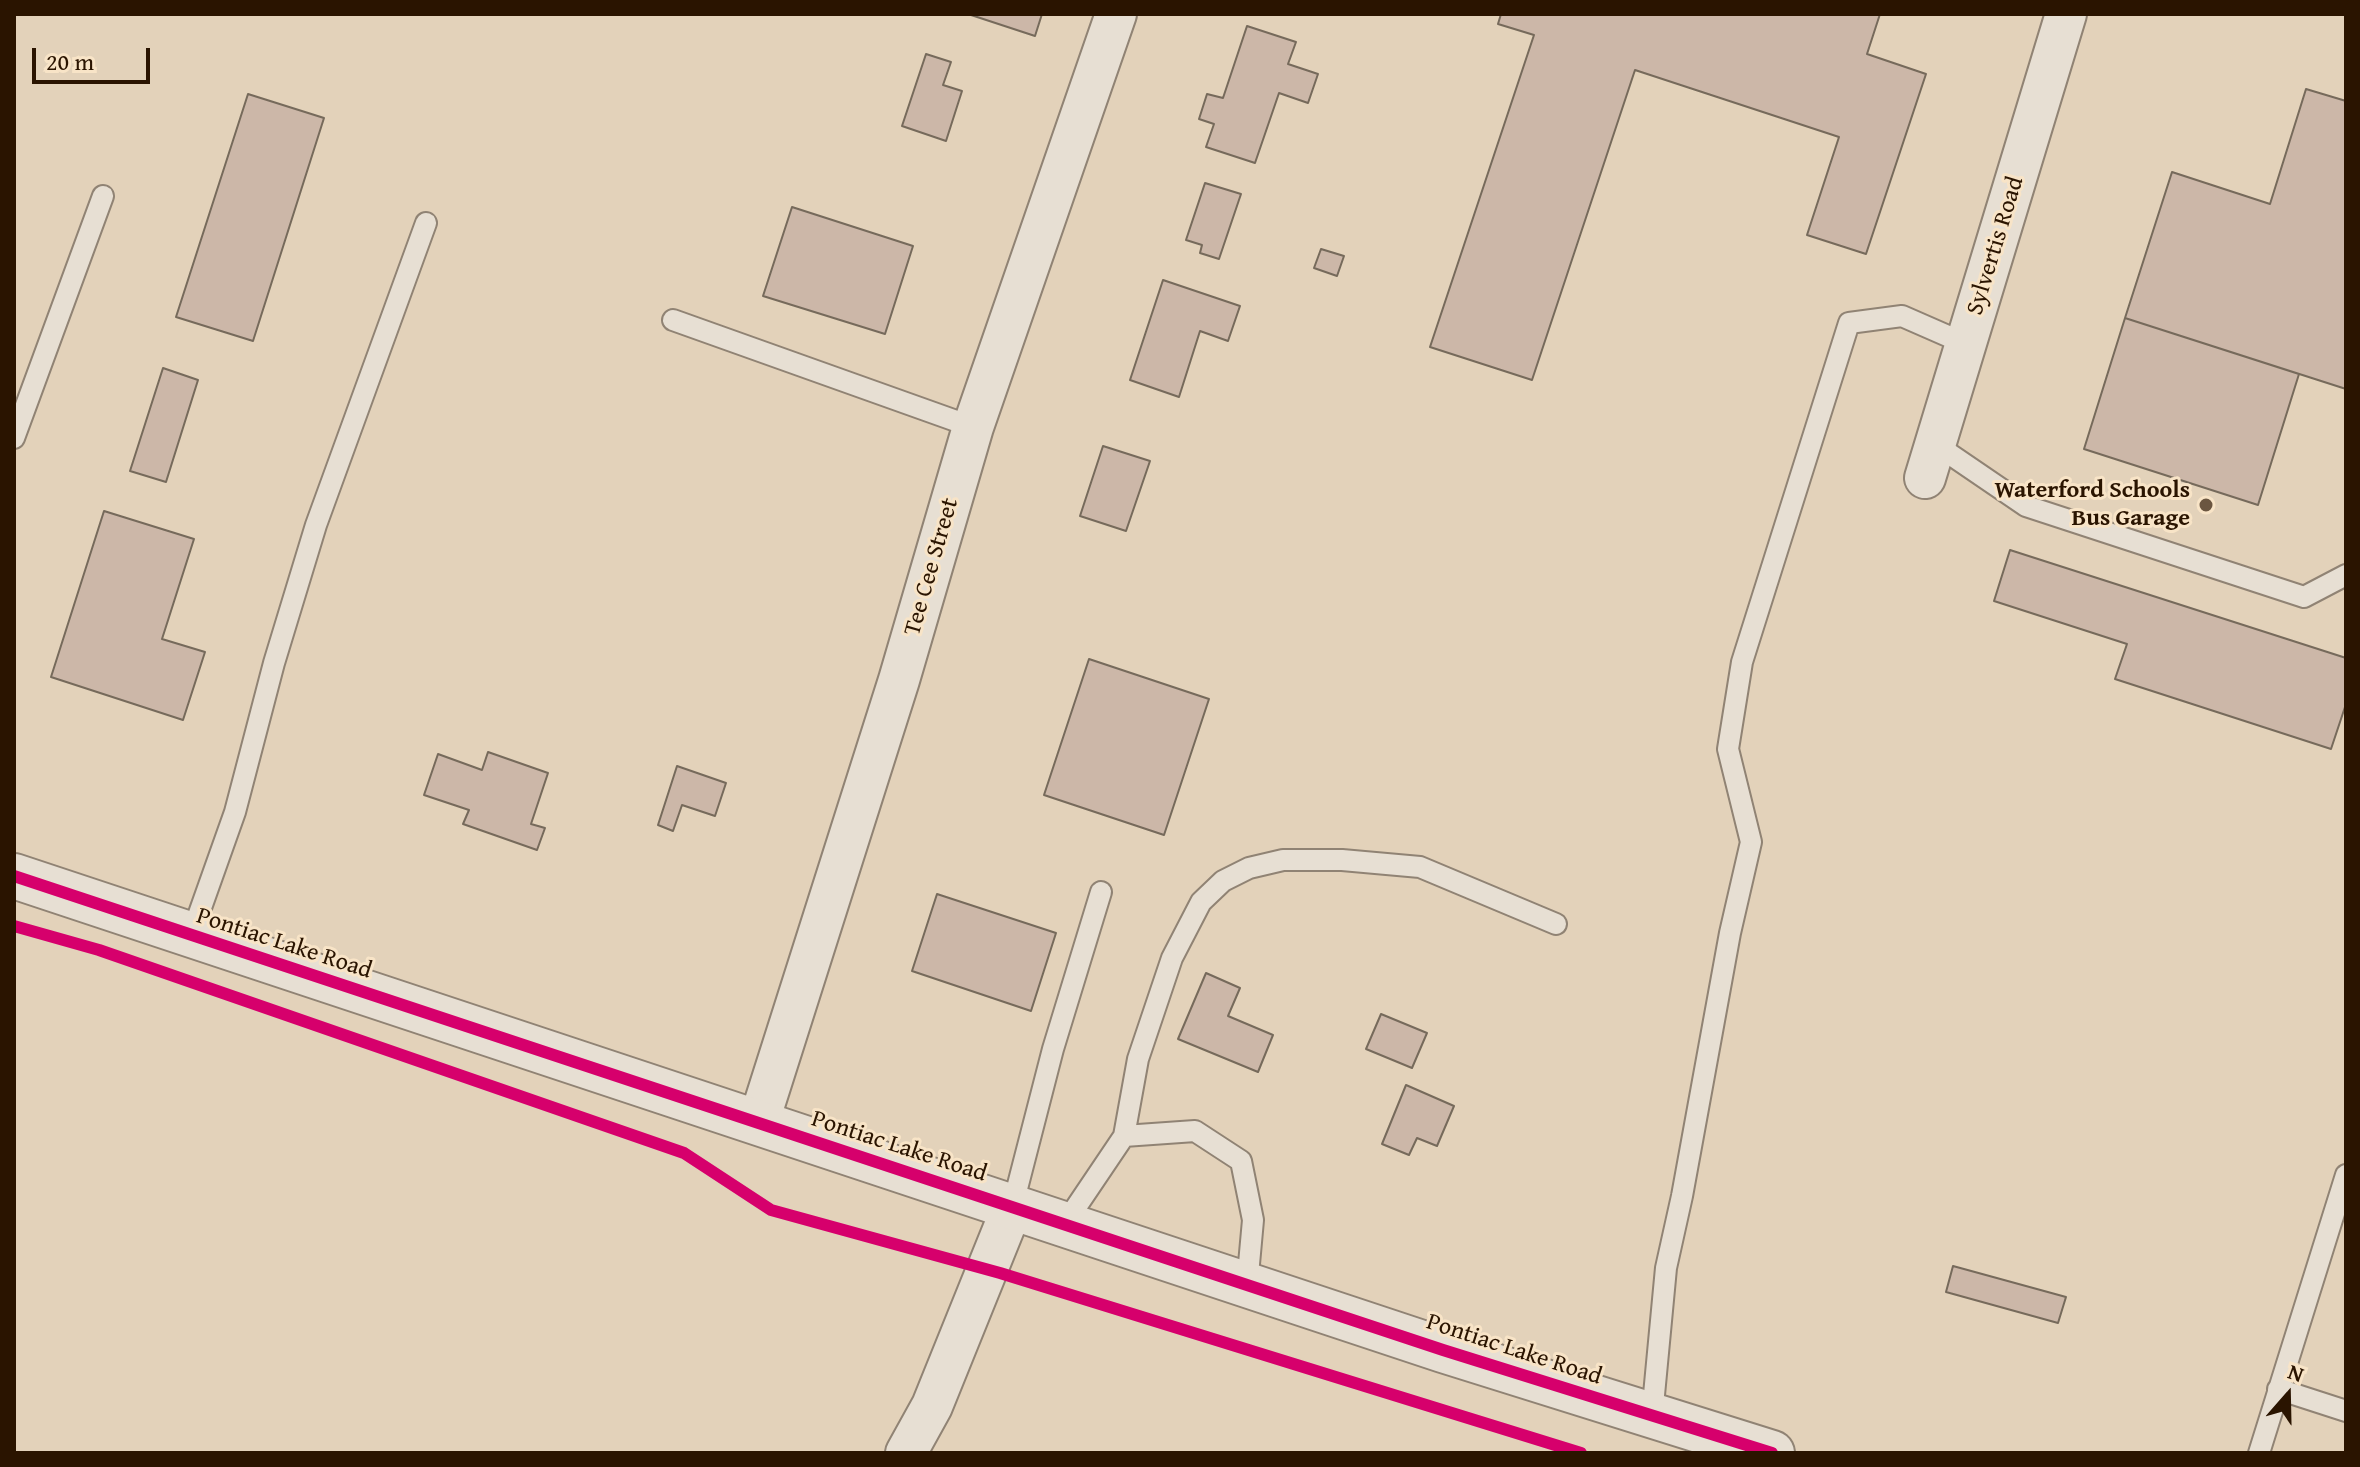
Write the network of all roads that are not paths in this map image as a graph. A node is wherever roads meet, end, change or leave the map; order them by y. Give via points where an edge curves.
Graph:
1 (1116, 14) edge
2 (2066, 14) edge
3 (103, 196) dead end
4 (426, 223) dead end
5 (673, 320) dead end
6 (1966, 344) junction
7 (973, 427) junction
8 (14, 438) edge
9 (1930, 461) joint
10 (2346, 575) edge
11 (14, 876) edge
12 (1101, 892) dead end
13 (1556, 924) dead end
14 (191, 936) junction
15 (758, 1124) junction
16 (1124, 1136) junction
17 (2346, 1175) edge
18 (1012, 1208) junction
19 (1064, 1225) junction
20 (1247, 1286) junction
21 (2278, 1389) junction
22 (2346, 1411) edge
23 (1652, 1416) junction
24 (906, 1453) edge
25 (1772, 1453) edge
26 (2259, 1453) edge

1 - 7 street, Tee Cee Street
2 - 6 street, Sylvertis Road
3 - 8 lane
4 - 14 lane via 316,525 235,812
5 - 7 lane
6 - 9 street, Sylvertis Road
6 - 23 lane via 1902,316 1849,323 1742,662 1728,749 1751,842 1666,1268
7 - 15 street, Tee Cee Street
9 - 10 lane via 2026,506 2304,597
11 - 14 street, Pontiac Lake Road
12 - 18 lane
13 - 16 lane via 1420,867 1283,860 1236,874 1201,902 1172,958 1138,1059
14 - 15 street, Pontiac Lake Road
15 - 18 street, Pontiac Lake Road
16 - 19 lane
16 - 20 lane via 1195,1131 1241,1161 1253,1220
17 - 21 lane
18 - 19 street, Pontiac Lake Road
18 - 24 street via 932,1406
19 - 20 street, Pontiac Lake Road
20 - 23 street, Pontiac Lake Road
21 - 22 lane
21 - 26 lane
23 - 25 street, Pontiac Lake Road

